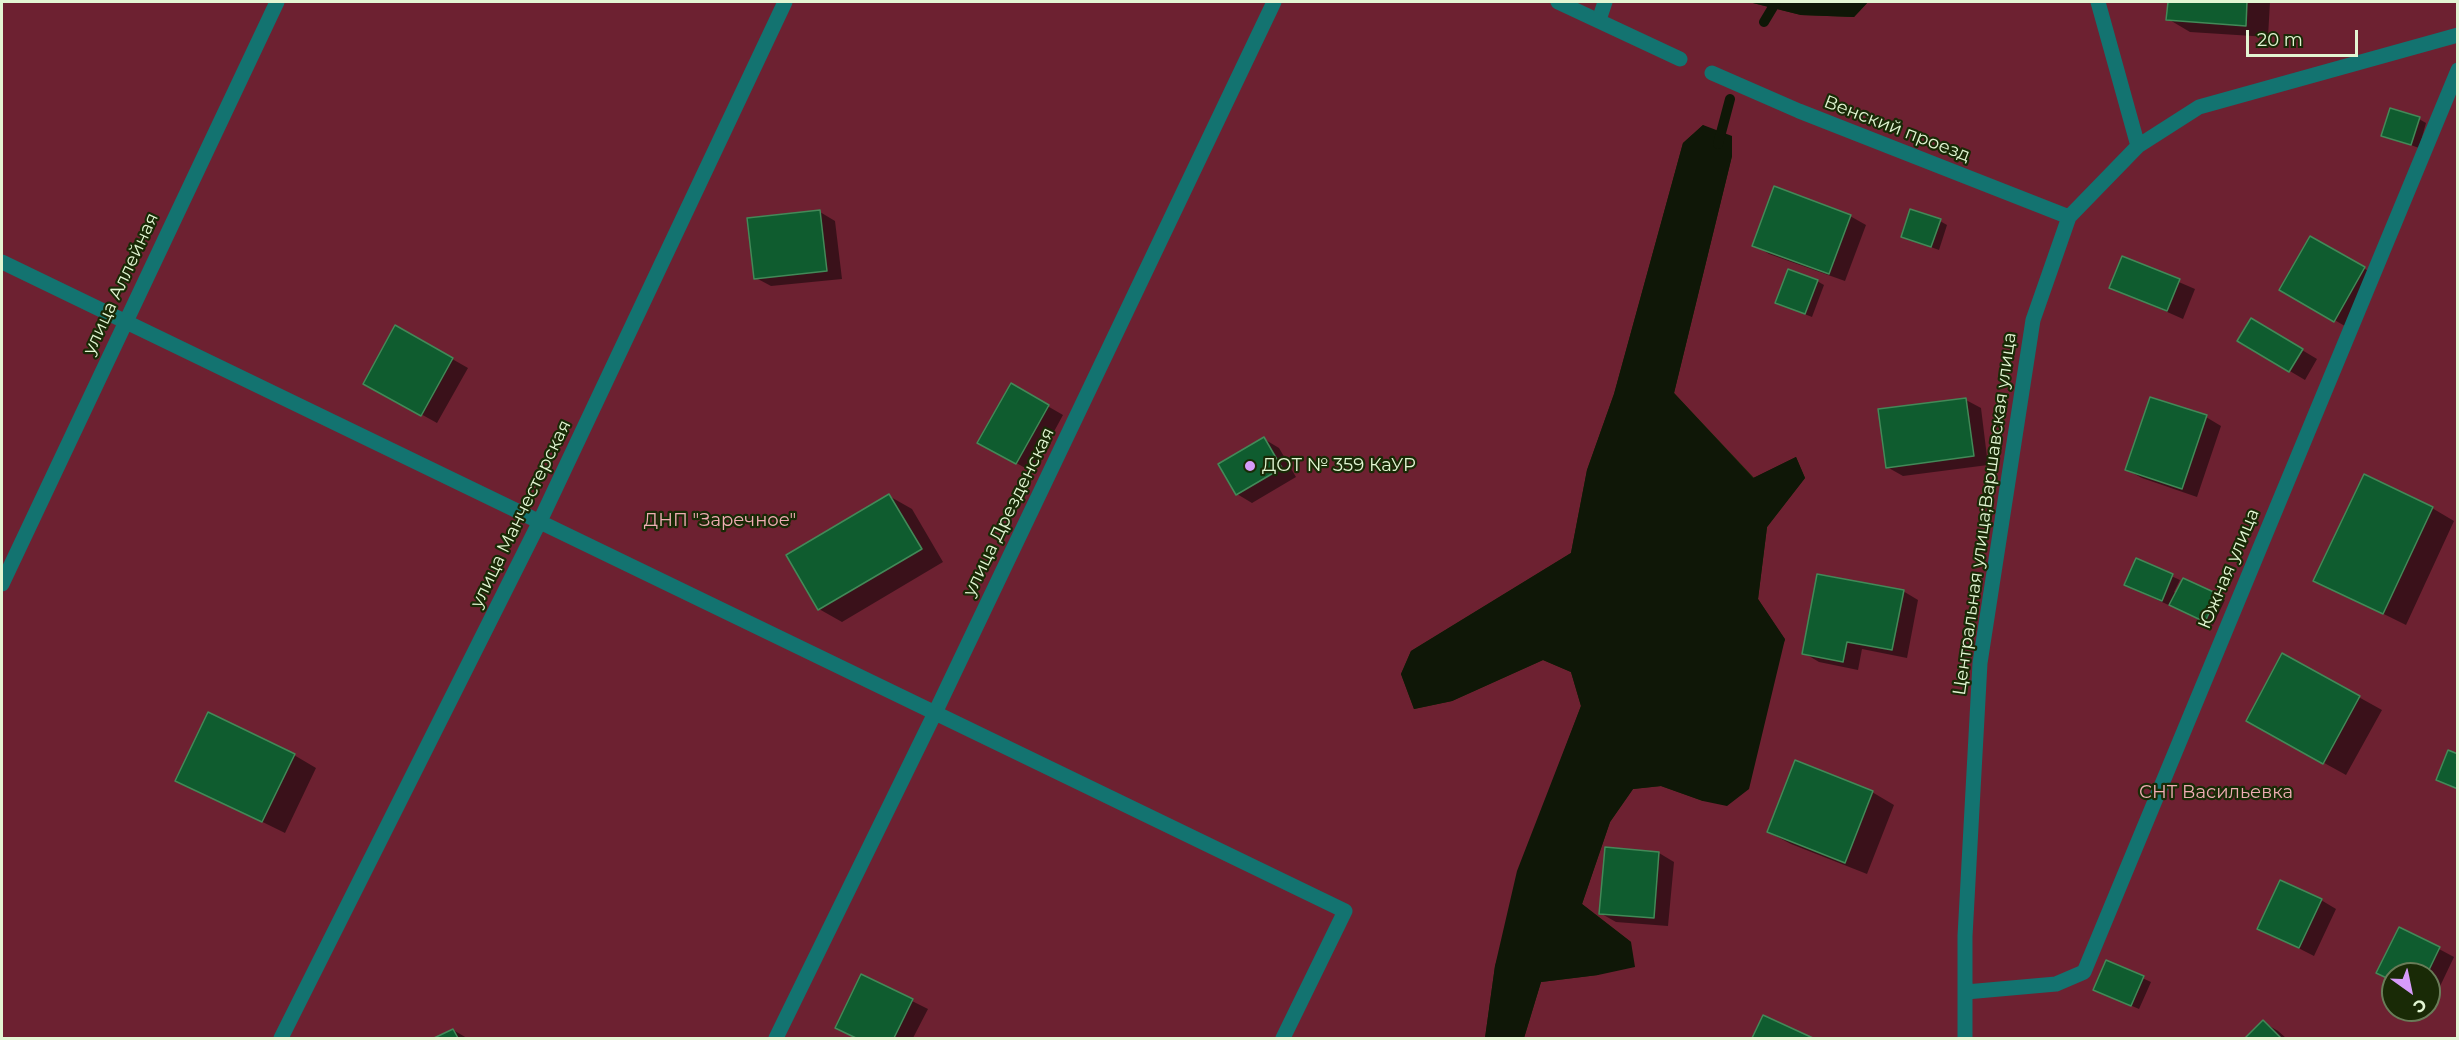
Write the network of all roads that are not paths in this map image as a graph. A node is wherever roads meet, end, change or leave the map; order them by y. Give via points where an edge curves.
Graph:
1 (277, 2) edge
2 (785, 2) edge
3 (1274, 2) edge
4 (1558, 2) edge
5 (1605, 2) edge
6 (2098, 2) edge
7 (1599, 20) junction
8 (2457, 35) edge
9 (1680, 59) dead end
10 (2457, 70) edge
11 (1712, 73) dead end
12 (2138, 146) junction
13 (2069, 217) junction
14 (2, 262) edge
15 (124, 323) junction
16 (540, 521) junction
17 (2, 584) edge
18 (934, 715) junction
19 (1966, 992) junction
20 (281, 1038) edge
21 (776, 1038) edge
22 (1283, 1038) edge
23 (1965, 1038) edge

1 - 15 street, улица Аллейная
2 - 16 street, улица Манчестерская
3 - 18 street, улица Дрезденская
4 - 7 street
5 - 7 street
6 - 12 street
7 - 9 street
8 - 12 street via 2199,107
10 - 19 street, Южная улица via 2084,972 2056,984
11 - 13 street, Венский проезд
12 - 13 street
13 - 19 street, Центральная улица;Варшавская улица via 2032,320 1980,663 1965,936
14 - 15 street
15 - 16 street
15 - 17 street, улица Аллейная
16 - 18 street
16 - 20 street, улица Манчестерская
18 - 21 street, улица Дрезденская
18 - 22 street via 1345,911
19 - 23 street, Центральная улица;Варшавская улица

